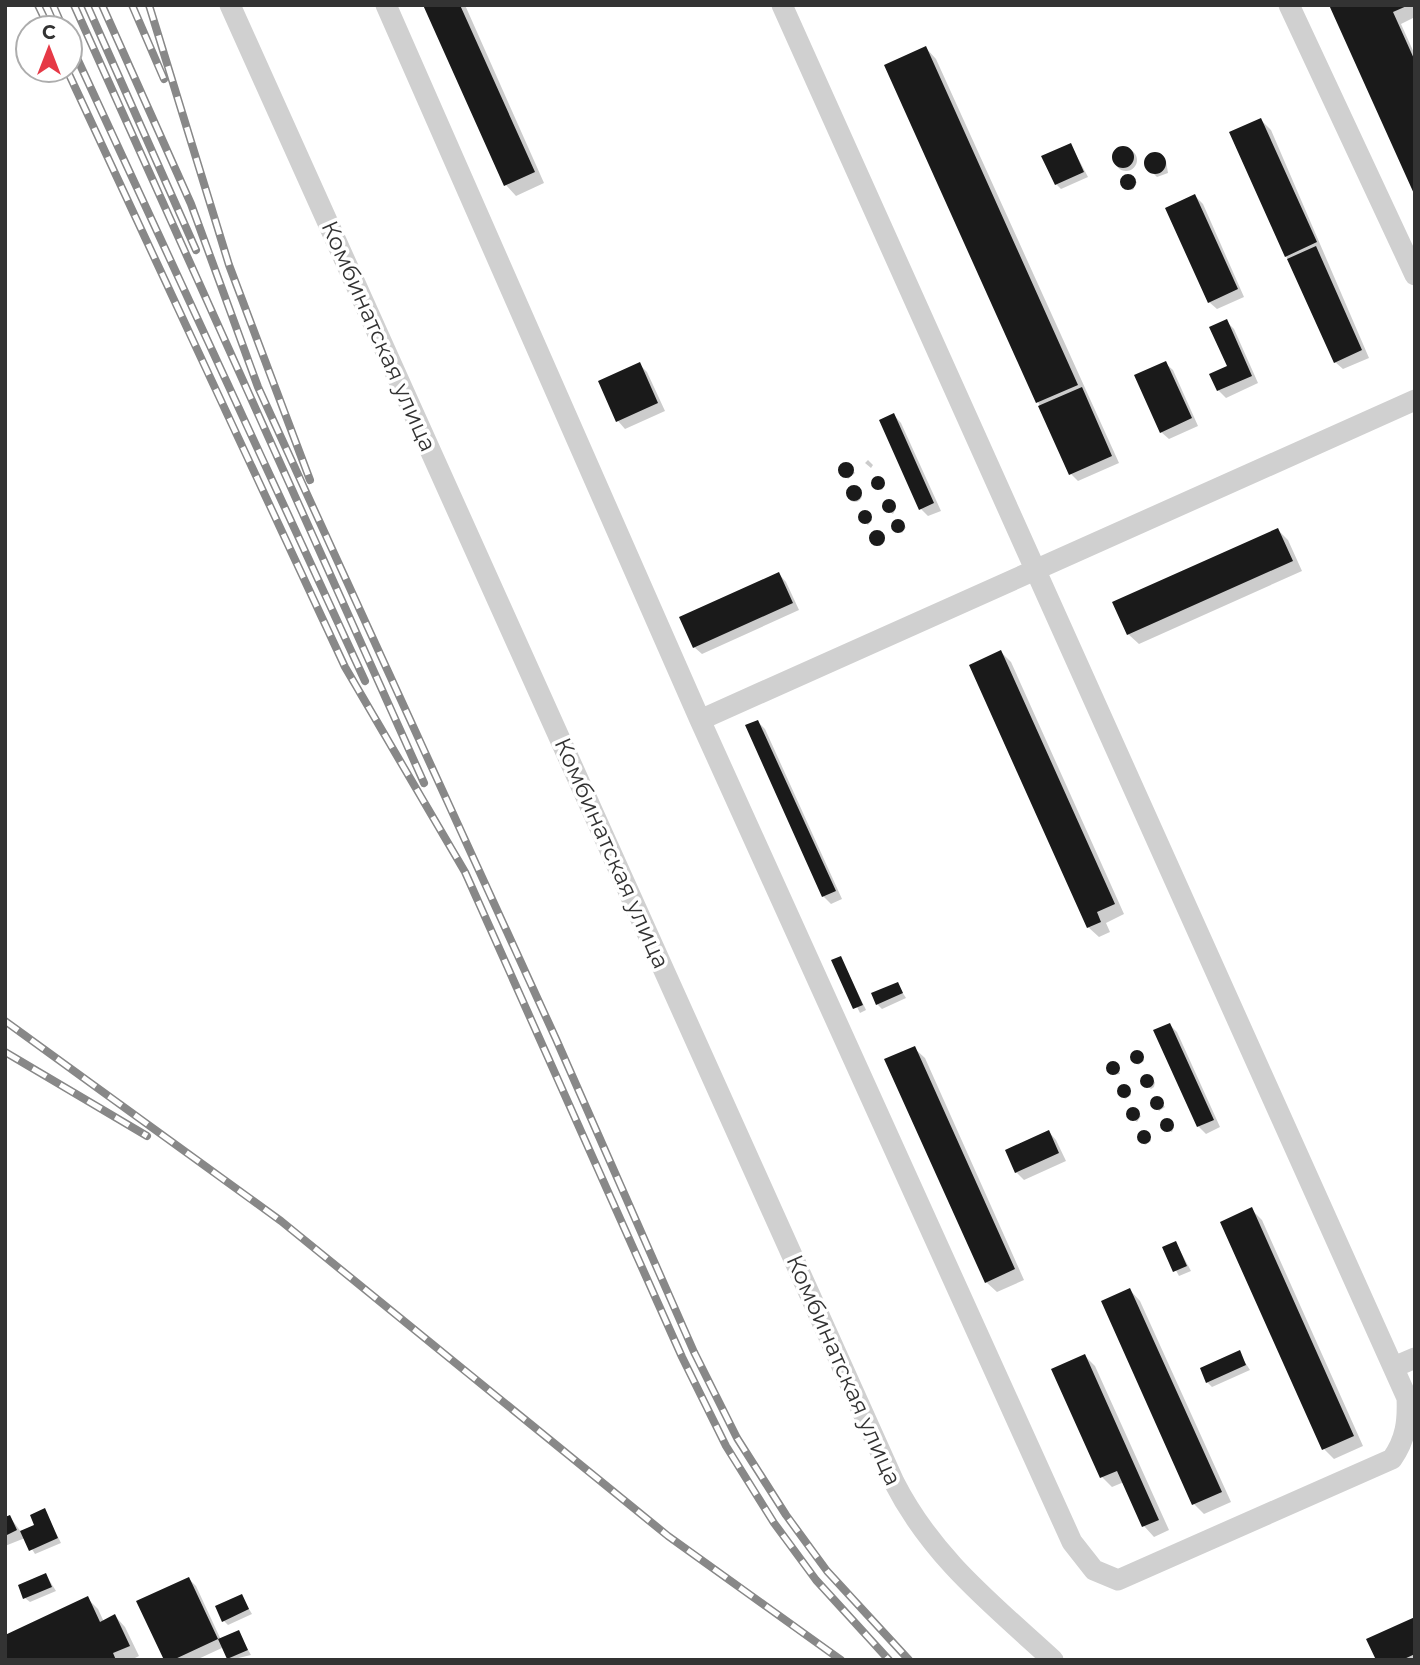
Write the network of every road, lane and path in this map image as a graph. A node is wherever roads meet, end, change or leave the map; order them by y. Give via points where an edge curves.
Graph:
1 (230, 5) edge
2 (386, 5) edge
3 (782, 5) edge
4 (1289, 5) edge
5 (1415, 275) edge
6 (1415, 400) edge
7 (1036, 568) junction
8 (700, 720) junction
9 (1415, 1358) edge
10 (1394, 1367) junction
11 (1054, 1660) edge

1 - 11 street, Комбинатская улица via 894,1482 931,1542 963,1578
2 - 8 street
3 - 7 street
4 - 5 street
6 - 7 street
7 - 8 street
7 - 10 street
8 - 10 street via 1072,1542 1094,1570 1118,1580 1392,1459 1408,1422 1407,1398
9 - 10 street

